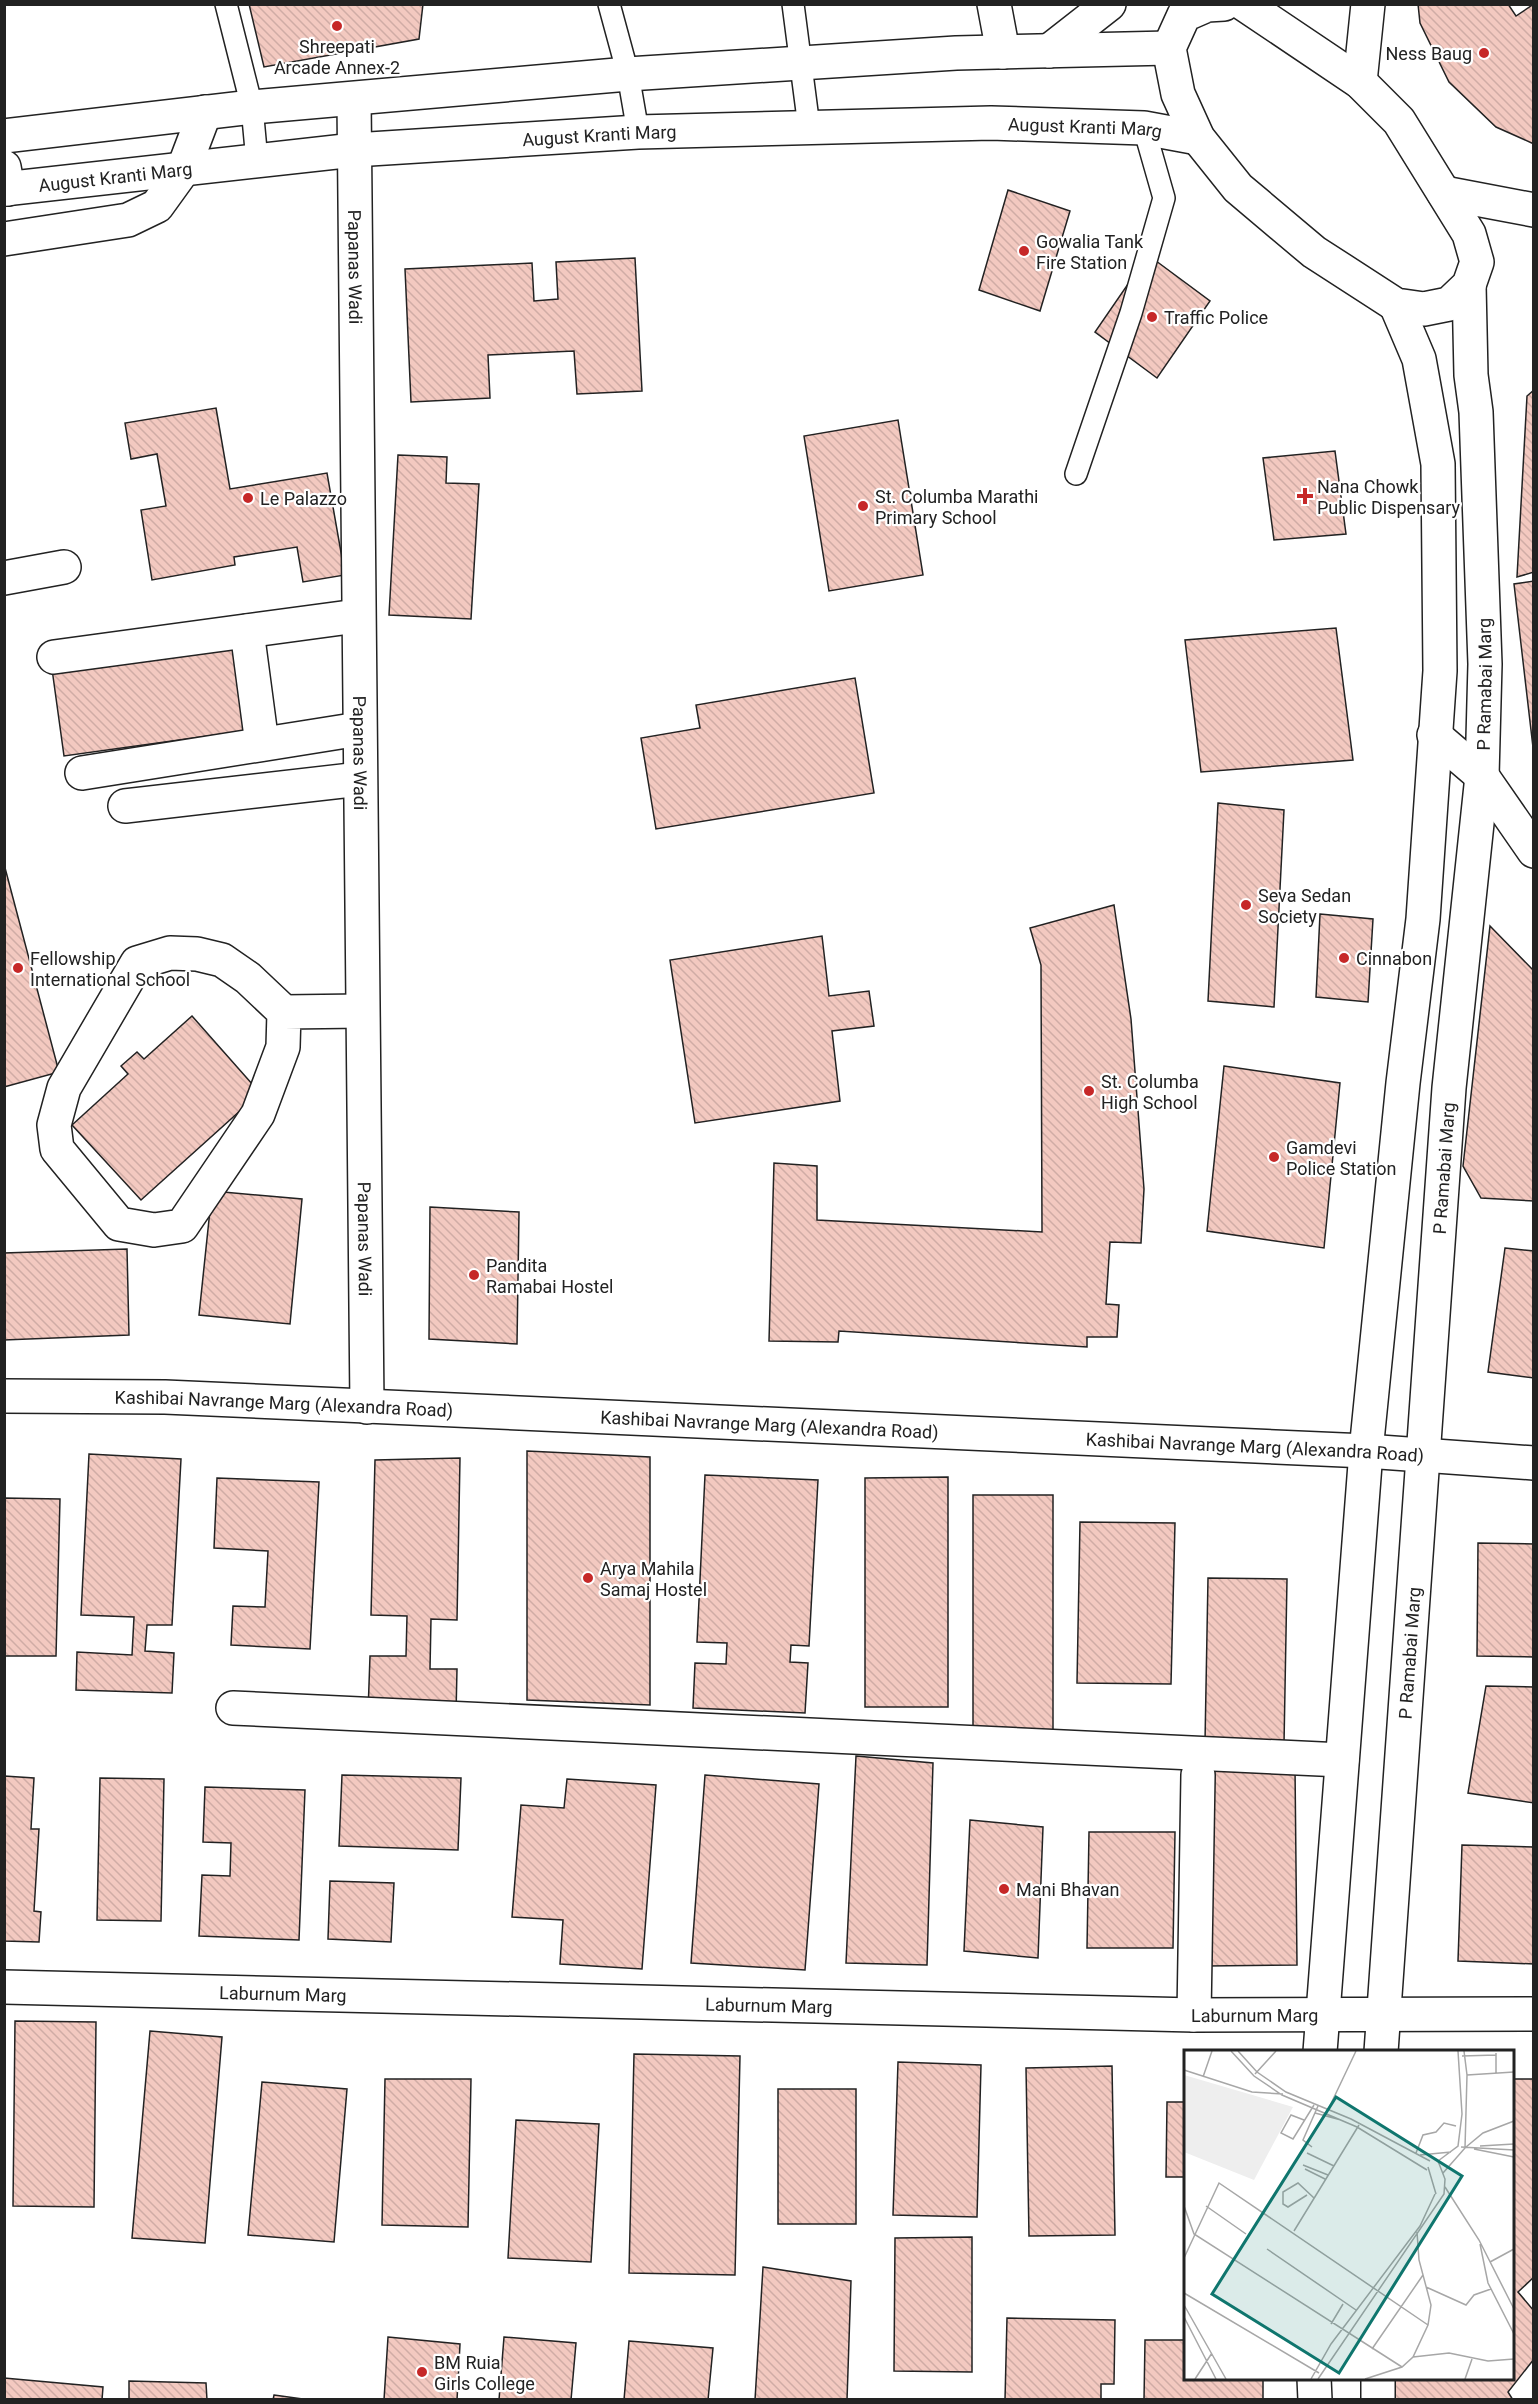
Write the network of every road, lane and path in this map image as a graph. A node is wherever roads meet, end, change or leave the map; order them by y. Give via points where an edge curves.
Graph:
1 (226, 4) edge
2 (609, 4) edge
3 (793, 4) edge
4 (994, 4) edge
5 (1108, 4) edge
6 (1224, 4) edge
7 (1244, 4) edge
8 (1368, 4) edge
9 (1169, 48) junction
10 (1049, 51) junction
11 (1003, 52) junction
12 (802, 63) junction
13 (628, 74) junction
14 (1360, 82) junction
15 (354, 99) junction
16 (252, 107) junction
17 (205, 112) junction
18 (809, 128) junction
19 (1144, 128) junction
20 (638, 132) junction
21 (4, 136) edge
22 (1198, 138) junction
23 (354, 150) junction
24 (256, 161) junction
25 (183, 170) junction
26 (6, 182) edge
27 (1444, 193) junction
28 (1533, 210) edge
29 (4, 239) edge
30 (1469, 285) junction
31 (1396, 305) junction
32 (1076, 474) dead end
33 (64, 567) dead end
34 (4, 578) edge
35 (357, 616) junction
36 (247, 631) junction
37 (54, 657) dead end
38 (359, 729) junction
39 (1434, 735) junction
40 (262, 744) junction
41 (82, 773) dead end
42 (1482, 776) junction
43 (360, 779) junction
44 (125, 806) dead end
45 (1533, 851) edge
46 (362, 1011) junction
47 (284, 1012) junction
48 (1403, 1083) junction
49 (1449, 1088) junction
50 (4, 1396) edge
51 (367, 1407) junction
52 (1366, 1451) junction
53 (1425, 1457) junction
54 (1533, 1463) edge
55 (233, 1707) dead end
56 (1342, 1760) junction
57 (1198, 1775) dead end
58 (4, 1987) edge
59 (1384, 2013) junction
60 (1323, 2014) junction
61 (1533, 2014) edge
62 (1194, 2015) junction
63 (1320, 2050) edge
64 (1382, 2050) edge
65 (1314, 2380) edge
66 (1378, 2380) edge
67 (1314, 2400) edge
68 (1378, 2400) edge

1 - 16 lane
2 - 13 lane
3 - 12 lane
4 - 11 street
5 - 10 street
6 - 9 street via 1184,15
7 - 14 street, P Ramabai Marg
8 - 14 street
9 - 10 street
9 - 22 street via 1178,94
10 - 11 street
11 - 12 street
12 - 13 street
12 - 18 lane
13 - 15 street
13 - 20 lane
14 - 27 street, P Ramabai Marg via 1399,121
15 - 16 street
15 - 23 street, Papanas Wadi
16 - 17 street
16 - 24 lane
17 - 21 street
17 - 25 street
18 - 19 street, August Kranti Marg via 991,123
18 - 20 street, August Kranti Marg
19 - 22 street, August Kranti Marg
19 - 32 lane via 1164,198 1131,313
20 - 23 street, August Kranti Marg
22 - 31 street via 1238,188 1314,252
23 - 24 street, August Kranti Marg
23 - 35 street, Papanas Wadi
24 - 25 street, August Kranti Marg
25 - 26 street, August Kranti Marg
25 - 29 street via 157,206 128,220
27 - 28 street
27 - 30 street, P Ramabai Marg via 1469,234 1477,262
30 - 31 street via 1449,304 1424,309
30 - 42 street, P Ramabai Marg via 1485,664
31 - 39 street via 1419,359 1438,464 1440,671
33 - 34 street
35 - 36 street
35 - 38 street, Papanas Wadi
36 - 37 street
36 - 40 street
38 - 40 street
38 - 43 street, Papanas Wadi
39 - 42 street
39 - 48 street via 1423,919
40 - 41 street
42 - 45 street
42 - 49 street, P Ramabai Marg
43 - 44 street
43 - 46 street, Papanas Wadi
46 - 47 street
46 - 51 street, Papanas Wadi
47 - 47 street via 222,960 170,953 137,963 64,1088 54,1125 57,1149 119,1224 154,1230 182,1226 258,1114 283,1047
48 - 49 street
48 - 52 street
49 - 53 street, P Ramabai Marg
50 - 51 street, Kashibai Navrange Marg (Alexandra Road) via 165,1397
51 - 52 street, Kashibai Navrange Marg (Alexandra Road)
52 - 53 street, Kashibai Navrange Marg (Alexandra Road)
52 - 56 street
53 - 54 street, Kashibai Navrange Marg (Alexandra Road)
53 - 59 street, P Ramabai Marg
55 - 56 street
56 - 60 street
57 - 62 street
58 - 62 street, Laburnum Marg
59 - 60 street, Laburnum Marg
59 - 61 street, Laburnum Marg
59 - 64 street, P Ramabai Marg
60 - 62 street, Laburnum Marg
60 - 63 street
65 - 67 street
66 - 68 street

